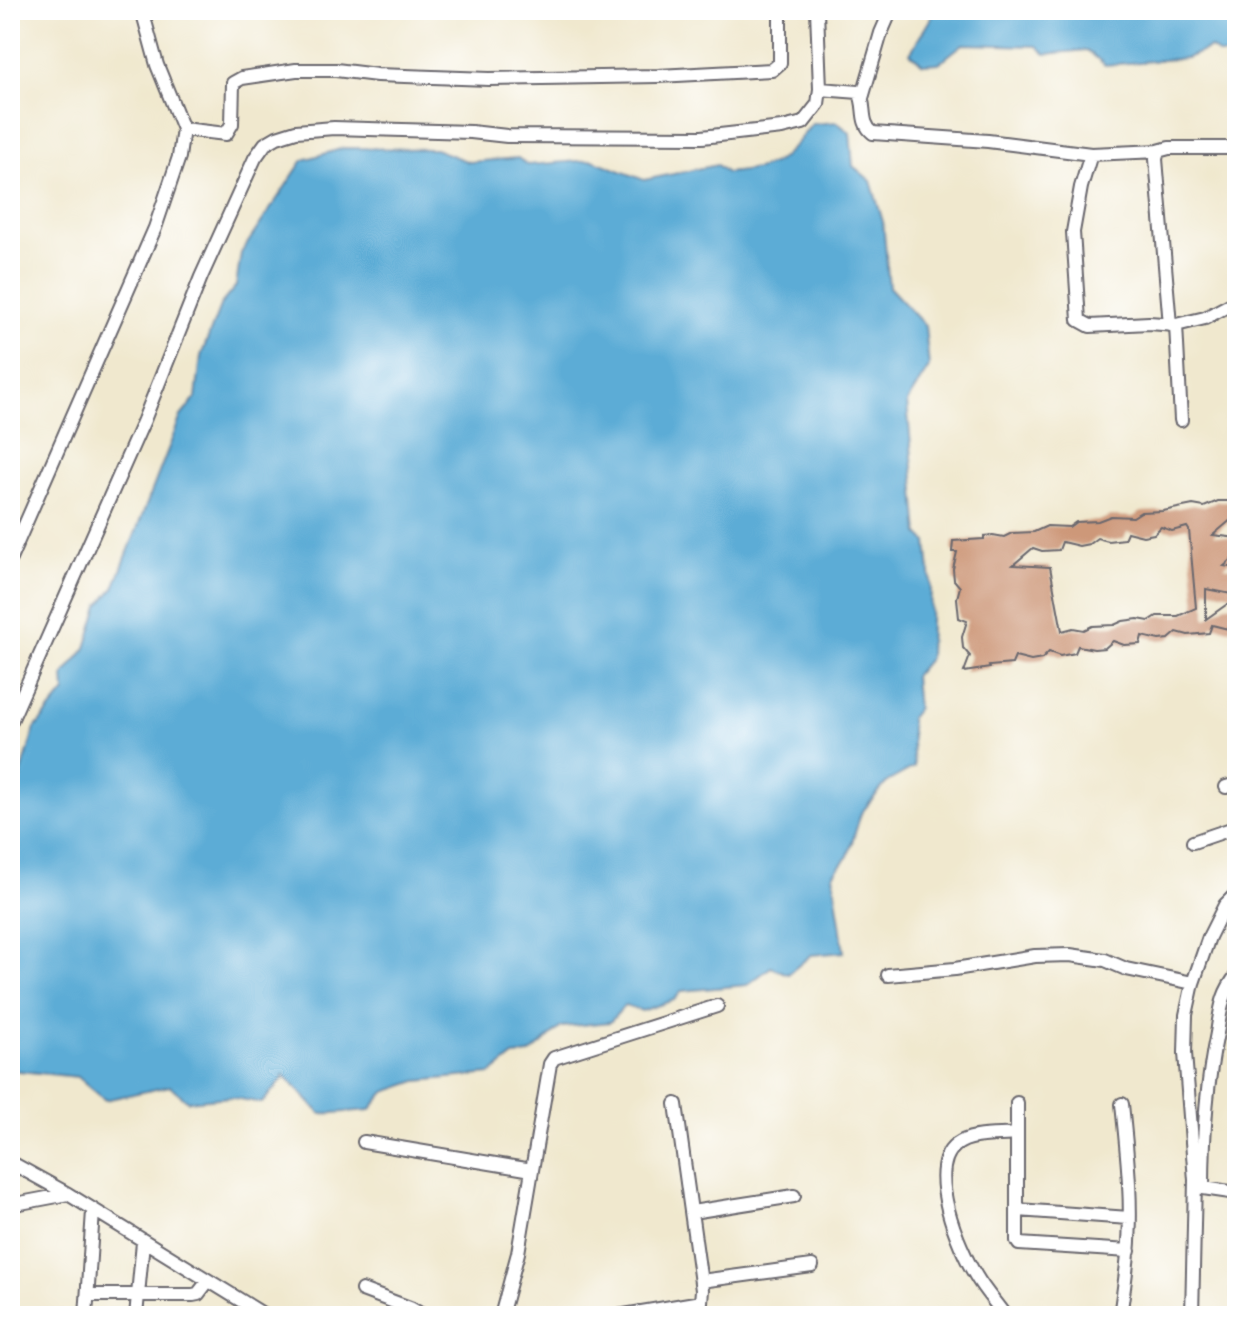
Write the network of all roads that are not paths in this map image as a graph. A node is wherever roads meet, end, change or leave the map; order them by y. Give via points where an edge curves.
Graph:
1 (142, 10) edge
2 (780, 10) edge
3 (817, 10) edge
4 (891, 10) edge
5 (820, 89) junction
6 (862, 98) junction
7 (183, 129) junction
8 (1237, 148) edge
9 (1159, 151) junction
10 (1091, 154) junction
11 (1237, 301) edge
12 (1173, 325) junction
13 (1181, 420) dead end
14 (11, 554) edge
15 (10, 723) edge
16 (1237, 827) edge
17 (1193, 842) dead end
18 (1237, 893) edge
19 (888, 975) dead end
20 (1237, 975) edge
21 (1193, 983) junction
22 (717, 1006) dead end
23 (1017, 1103) dead end
24 (676, 1104) dead end
25 (1122, 1104) dead end
26 (1016, 1134) junction
27 (364, 1142) dead end
28 (10, 1162) edge
29 (532, 1170) junction
30 (1199, 1184) junction
31 (1237, 1193) edge
32 (68, 1194) junction
33 (794, 1196) dead end
34 (10, 1205) edge
35 (1018, 1210) junction
36 (93, 1211) junction
37 (692, 1212) junction
38 (1129, 1218) junction
39 (143, 1242) junction
40 (1129, 1251) junction
41 (812, 1266) dead end
42 (208, 1281) junction
43 (701, 1281) junction
44 (362, 1290) dead end
45 (88, 1295) junction
46 (137, 1297) junction
47 (86, 1316) edge
48 (136, 1316) edge
49 (266, 1316) edge
50 (424, 1316) edge
51 (501, 1316) edge
52 (618, 1316) edge
53 (1005, 1316) edge
54 (1120, 1316) edge
55 (1192, 1316) edge

1 - 7 street
2 - 7 street via 780,63 772,70 489,79 296,70 233,83 232,124 226,134
3 - 5 street
4 - 6 street
5 - 6 street via 859,92
5 - 15 street via 818,104 803,123 722,136 507,136 334,128 296,131 265,144 201,277
6 - 10 street via 865,123 873,133
7 - 14 street via 155,228
8 - 9 street
9 - 10 street
9 - 12 street
10 - 12 street via 1073,232 1079,320 1090,326
11 - 12 street via 1205,318
12 - 13 street
16 - 17 street
18 - 21 street via 1209,937
19 - 21 street via 1070,955
20 - 30 street via 1221,1001 1206,1086
21 - 30 street via 1185,1053
22 - 29 street via 554,1058
23 - 26 street
24 - 37 street
25 - 38 street
26 - 35 street
26 - 53 street via 969,1138 955,1145 941,1176 968,1260
27 - 29 street
28 - 32 street
29 - 51 street
30 - 31 street
30 - 55 street
32 - 34 street
32 - 36 street
33 - 37 street
35 - 38 street
35 - 40 street via 1019,1244
36 - 39 street
36 - 45 street
37 - 43 street
38 - 40 street
39 - 42 street
39 - 46 street
40 - 54 street
41 - 43 street
42 - 46 street via 198,1294
42 - 49 street
43 - 52 street via 701,1302
44 - 50 street
45 - 46 street
45 - 47 street
46 - 48 street

